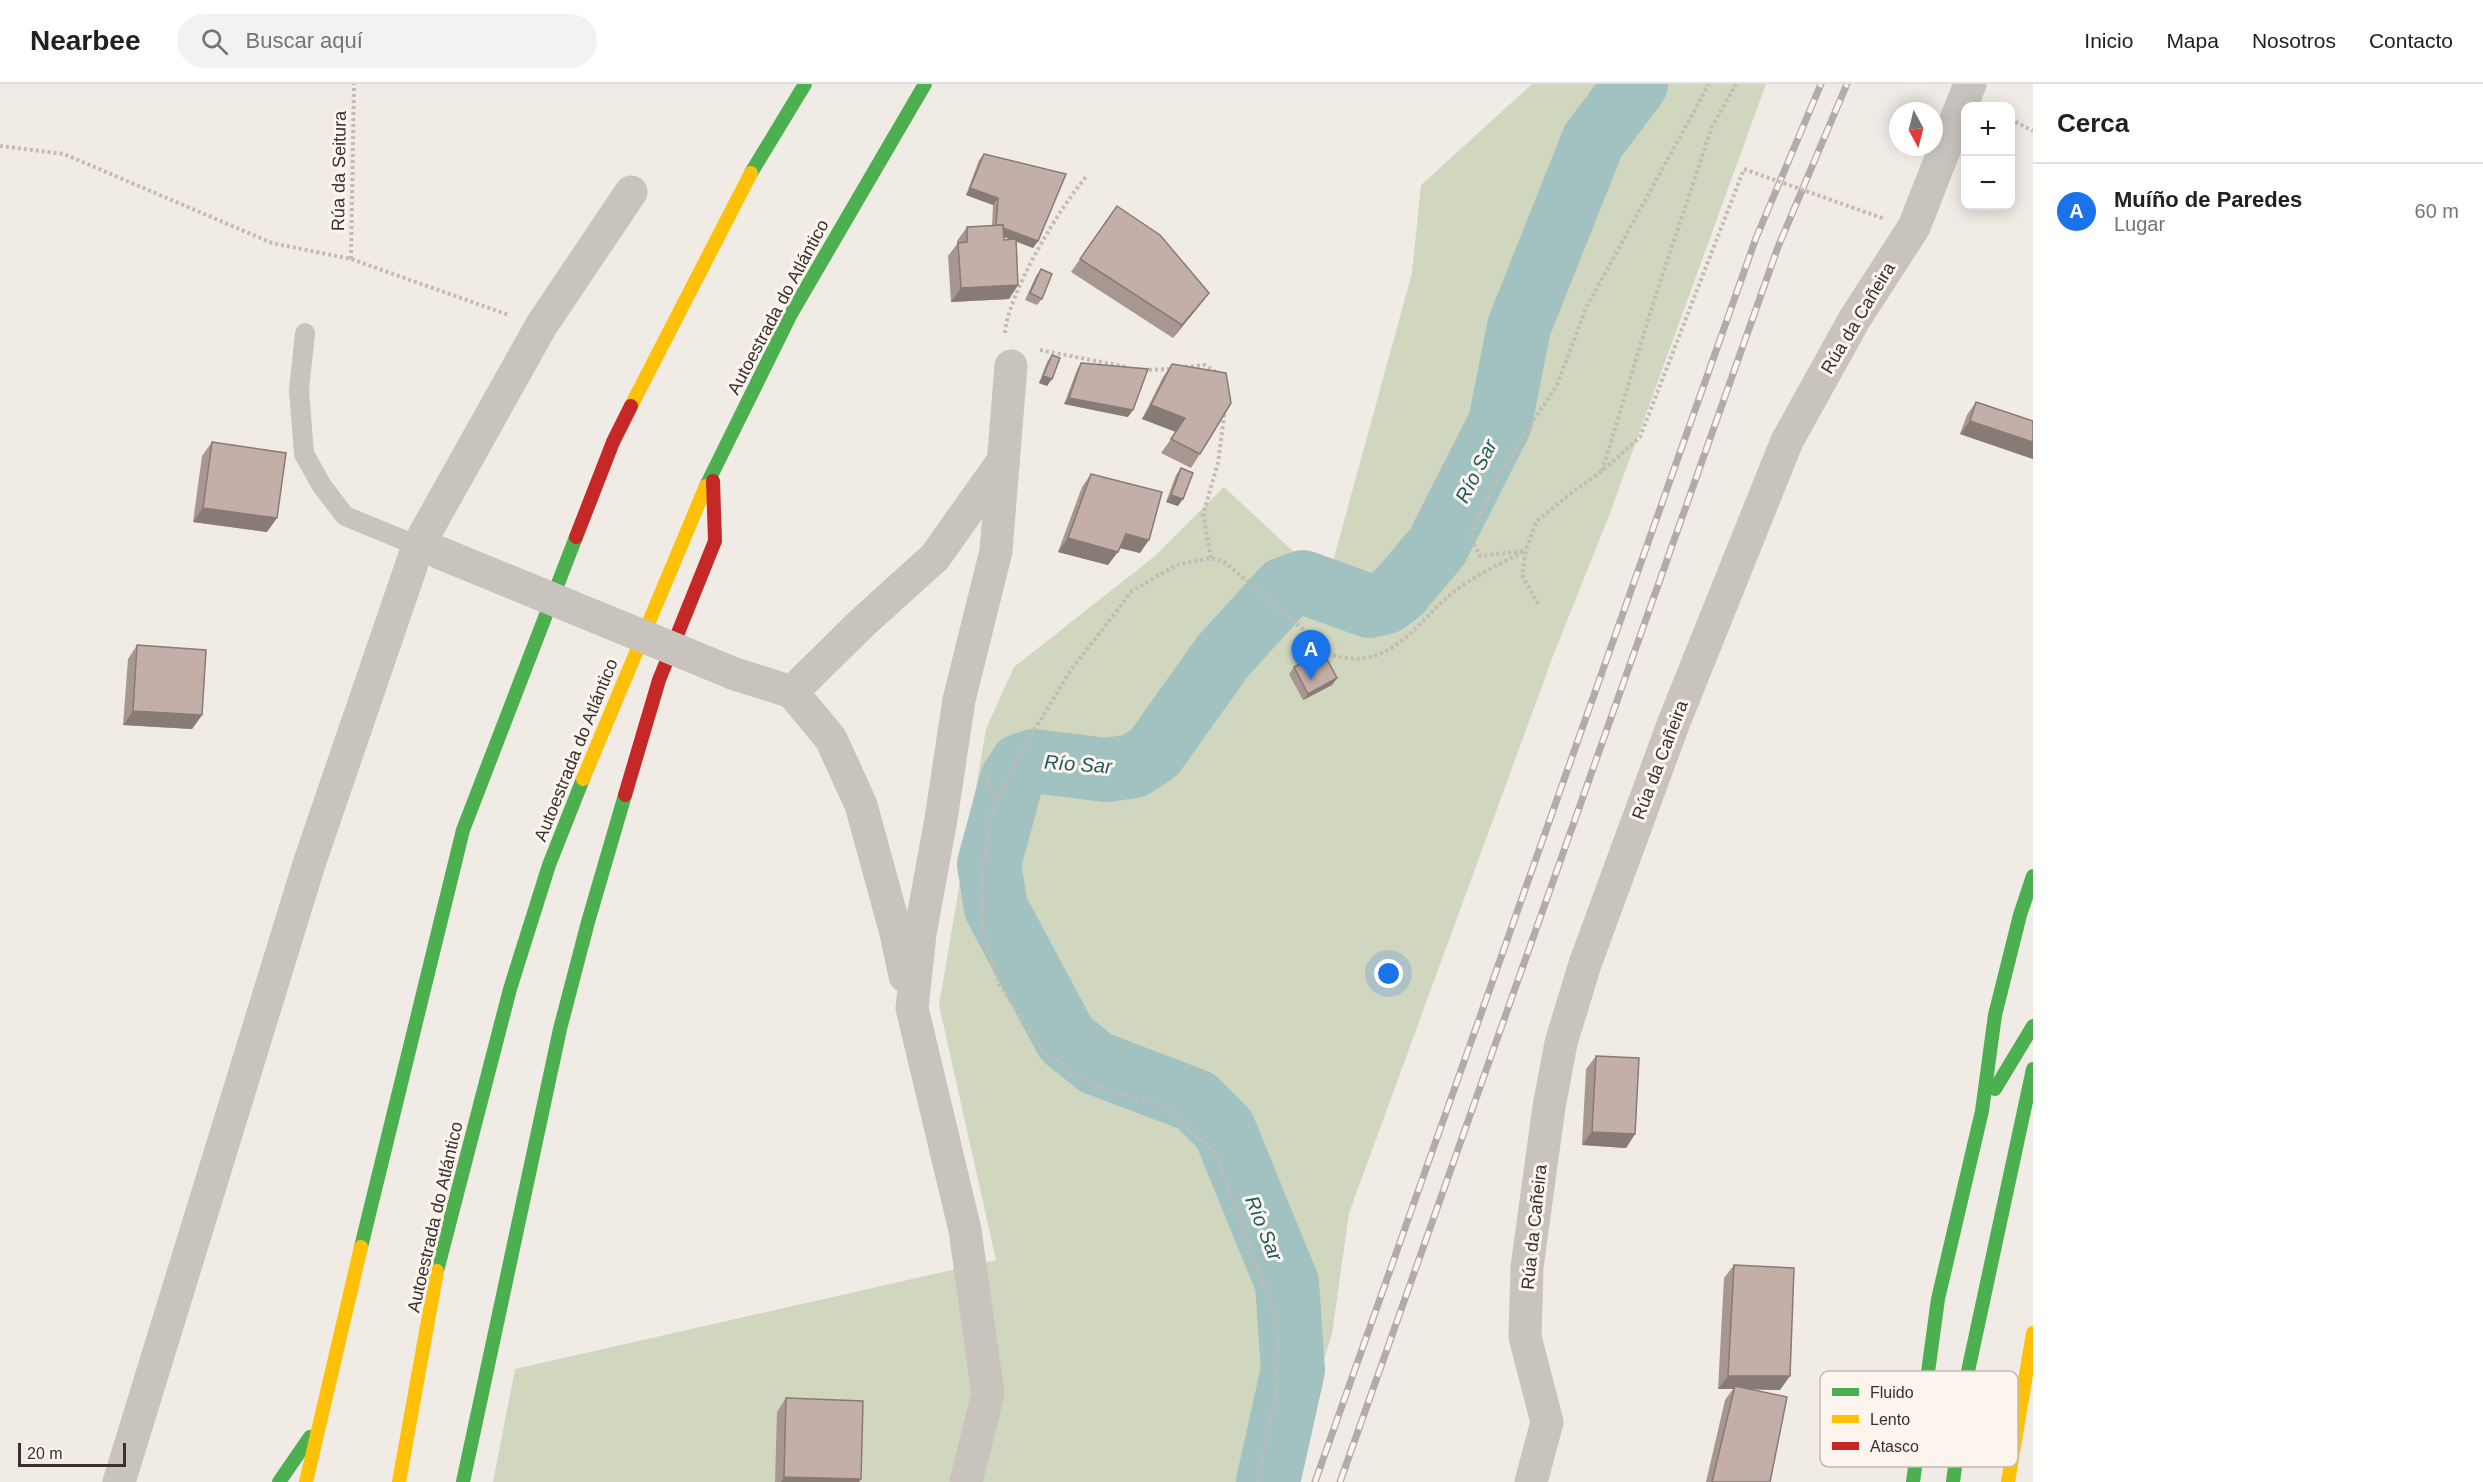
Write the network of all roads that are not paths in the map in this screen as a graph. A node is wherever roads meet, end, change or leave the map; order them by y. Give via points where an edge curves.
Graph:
1 (805, 84) edge
2 (925, 84) edge
3 (1970, 84) edge
4 (631, 192) dead end
5 (305, 333) dead end
6 (1011, 366) road end
7 (1004, 459) junction
8 (712, 471) junction
9 (429, 549) junction
10 (792, 692) junction
11 (2033, 876) edge
12 (912, 1008) junction
13 (2033, 1026) edge
14 (2033, 1069) edge
15 (1982, 1111) junction
16 (2033, 1333) edge
17 (1928, 1371) edge
18 (1968, 1371) edge
19 (2018, 1422) edge
20 (318, 1425) junction
21 (1915, 1467) edge
22 (1955, 1467) edge
23 (2011, 1467) edge
24 (119, 1482) edge
25 (279, 1482) edge
26 (306, 1482) edge
27 (399, 1482) edge
28 (463, 1482) edge
29 (966, 1482) edge
30 (1532, 1482) edge
31 (1913, 1482) edge
32 (1953, 1482) edge
33 (2008, 1482) edge

1 - 20 highway via 750,175 613,442 463,830
2 - 8 highway, Autoestrada do Atlántico via 791,314
3 - 30 street, Rúa da Cañeira via 1914,227 1854,320 1787,441 1674,722 1585,964 1561,1043 1527,1267 1525,1337 1547,1422
4 - 9 street via 541,326
5 - 9 lane via 299,390 304,454 322,486 345,516
6 - 7 street
7 - 10 street via 935,557
7 - 12 street via 996,551 959,700 920,934
8 - 27 highway, Autoestrada do Atlántico via 549,865 514,978 438,1268
8 - 28 highway via 715,541 659,680 588,922 560,1029
9 - 10 street, bridge via 735,674
9 - 24 street via 309,864
10 - 12 street via 831,739 861,805
11 - 15 highway via 1995,1015
12 - 29 street via 965,1230 988,1394
13 - 15 highway
14 - 18 highway
15 - 17 highway via 1938,1299
16 - 19 highway
20 - 25 highway
20 - 26 highway
21 - 31 highway
22 - 32 highway
23 - 33 highway

